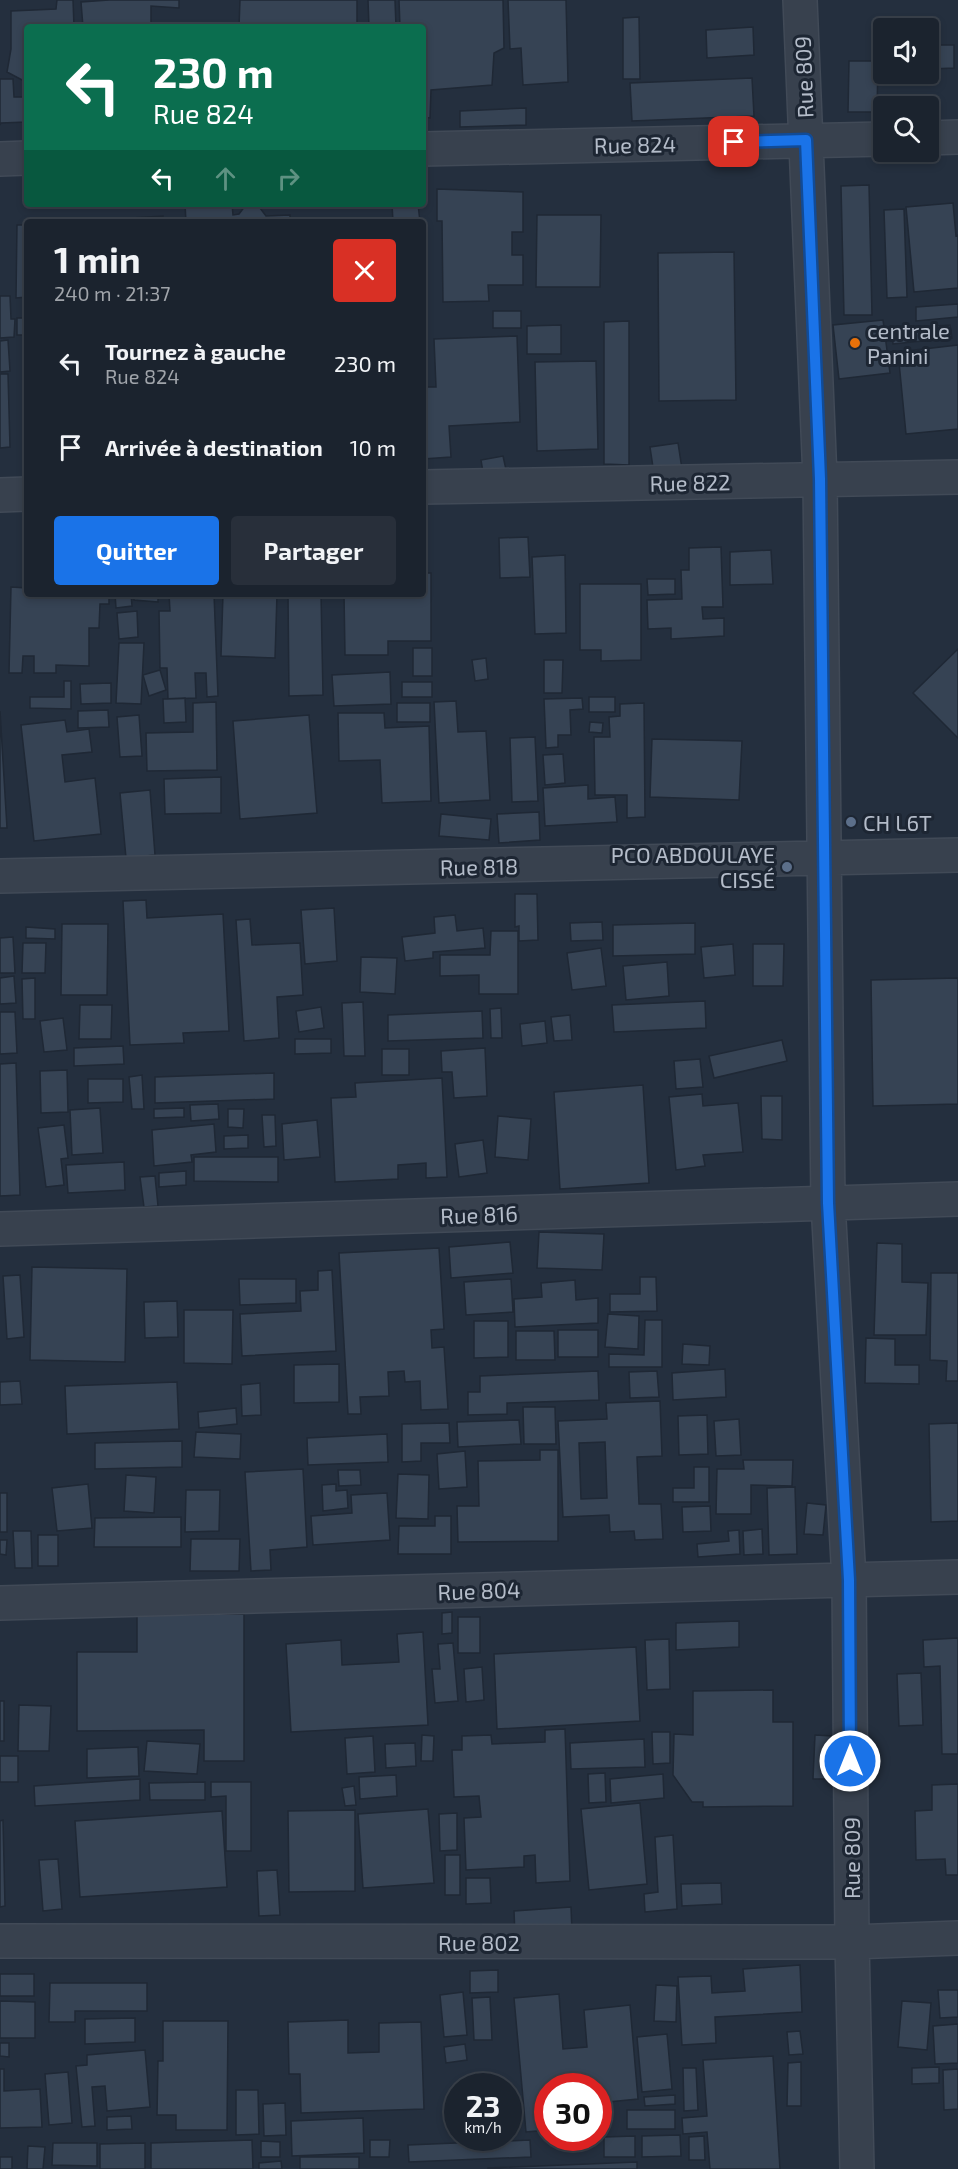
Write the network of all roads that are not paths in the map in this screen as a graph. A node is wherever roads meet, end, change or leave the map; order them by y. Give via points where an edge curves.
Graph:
1 (800, 0) edge
2 (958, 137) edge
3 (939, 138) edge
4 (873, 139) edge
5 (806, 140) junction
6 (426, 149) edge
7 (24, 158) edge
8 (0, 159) edge
9 (958, 477) edge
10 (820, 479) junction
11 (426, 487) edge
12 (24, 494) edge
13 (0, 495) edge
14 (958, 855) edge
15 (823, 859) junction
16 (0, 876) edge
17 (958, 1199) edge
18 (828, 1203) junction
19 (0, 1229) edge
20 (958, 1577) edge
21 (849, 1580) junction
22 (0, 1603) edge
23 (958, 1938) edge
24 (0, 1941) edge
25 (852, 1942) junction
26 (857, 2169) edge

1 - 5 street, Rue 809
2 - 3 street
4 - 5 street, Rue 824
5 - 6 street, Rue 824
5 - 10 street, Rue 809
7 - 8 street
9 - 10 street, Rue 822
10 - 11 street, Rue 822
10 - 15 street, Rue 809
12 - 13 street
14 - 15 street, Rue 818
15 - 16 street, Rue 818
15 - 18 street, Rue 809
17 - 18 street, Rue 816
18 - 19 street, Rue 816
18 - 21 street, Rue 809
20 - 21 street, Rue 804
21 - 22 street, Rue 804
21 - 25 street, Rue 809
23 - 25 street, Rue 802
24 - 25 street, Rue 802
25 - 26 street, Rue 809

